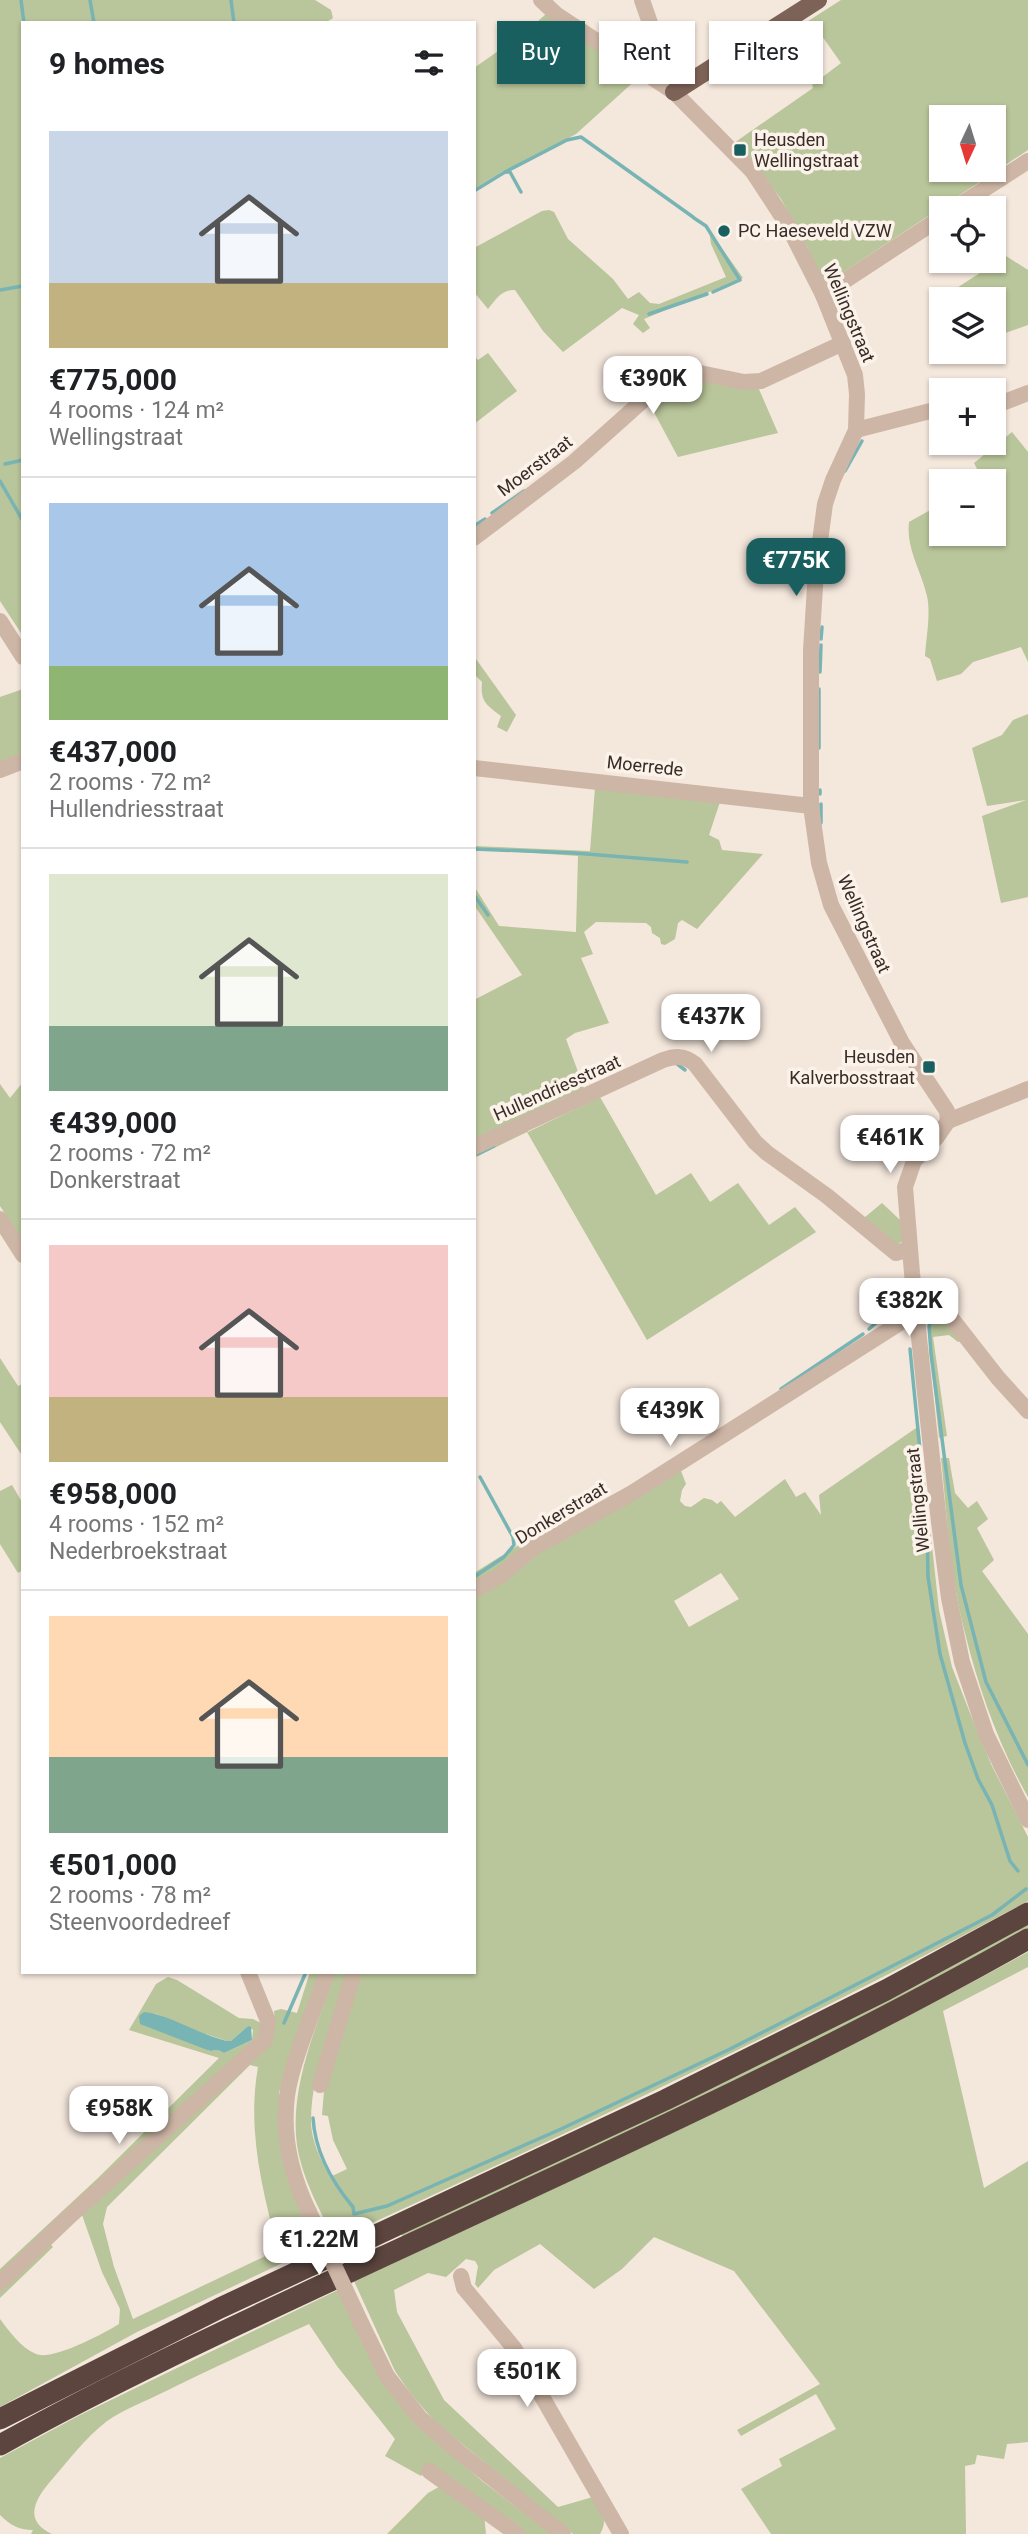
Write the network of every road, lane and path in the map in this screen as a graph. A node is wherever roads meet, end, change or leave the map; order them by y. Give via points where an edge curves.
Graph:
1 (541, 0) edge
2 (642, 0) edge
3 (818, 0) edge
4 (674, 92) junction
5 (1028, 161) edge
6 (974, 196) edge
7 (929, 226) edge
8 (823, 295) junction
9 (843, 343) junction
10 (1028, 393) edge
11 (1006, 404) edge
12 (929, 411) edge
13 (856, 430) junction
14 (476, 536) edge
15 (0, 621) edge
16 (21, 654) edge
17 (21, 762) edge
18 (476, 768) edge
19 (0, 770) edge
20 (811, 806) junction
21 (1028, 1089) edge
22 (948, 1121) junction
23 (476, 1146) edge
24 (0, 1219) edge
25 (910, 1249) junction
26 (21, 1252) edge
27 (917, 1312) junction
28 (1028, 1411) edge
29 (476, 1589) edge
30 (1028, 1820) edge
31 (1028, 1913) edge
32 (1028, 1939) edge
33 (249, 1974) edge
34 (326, 1974) edge
35 (353, 1974) edge
36 (320, 2085) dead end
37 (461, 2276) dead end
38 (0, 2283) edge
39 (0, 2419) edge
40 (0, 2445) edge
41 (429, 2471) dead end
42 (614, 2531) edge
43 (517, 2534) edge
44 (563, 2534) edge

1 - 4 street, Wellingstraat
2 - 4 street
3 - 4 main road
4 - 8 street, Wellingstraat via 753,172 782,215
5 - 6 street
7 - 8 street
8 - 9 street, Wellingstraat
9 - 13 street, Wellingstraat via 855,375
9 - 14 street, Moerstraat via 761,382 695,372 679,375
10 - 11 street
12 - 13 street
13 - 20 street, Wellingstraat via 833,480 821,527 811,650
15 - 16 street
17 - 19 street
18 - 20 street, Moerrede
20 - 22 street, Wellingstraat via 831,905 902,1043 947,1111
21 - 22 street
22 - 25 street, Wellingstraat via 909,1172 905,1187
23 - 25 street, Hullendriesstraat via 663,1060 684,1057 695,1064 766,1153 853,1216 890,1250
24 - 26 street
25 - 27 street, Wellingstraat
27 - 28 street via 948,1314
27 - 29 street, Donkerstraat via 632,1493 533,1548
27 - 30 street, Wellingstraat via 955,1630 982,1723
31 - 39 highway via 689,2088 220,2308
32 - 40 highway via 675,2120 237,2324
33 - 38 street via 268,2021 265,2040
34 - 44 street, bridge via 287,2097 289,2153 299,2190 387,2376 420,2418
35 - 36 street
37 - 42 street via 464,2288 514,2348
41 - 43 street

